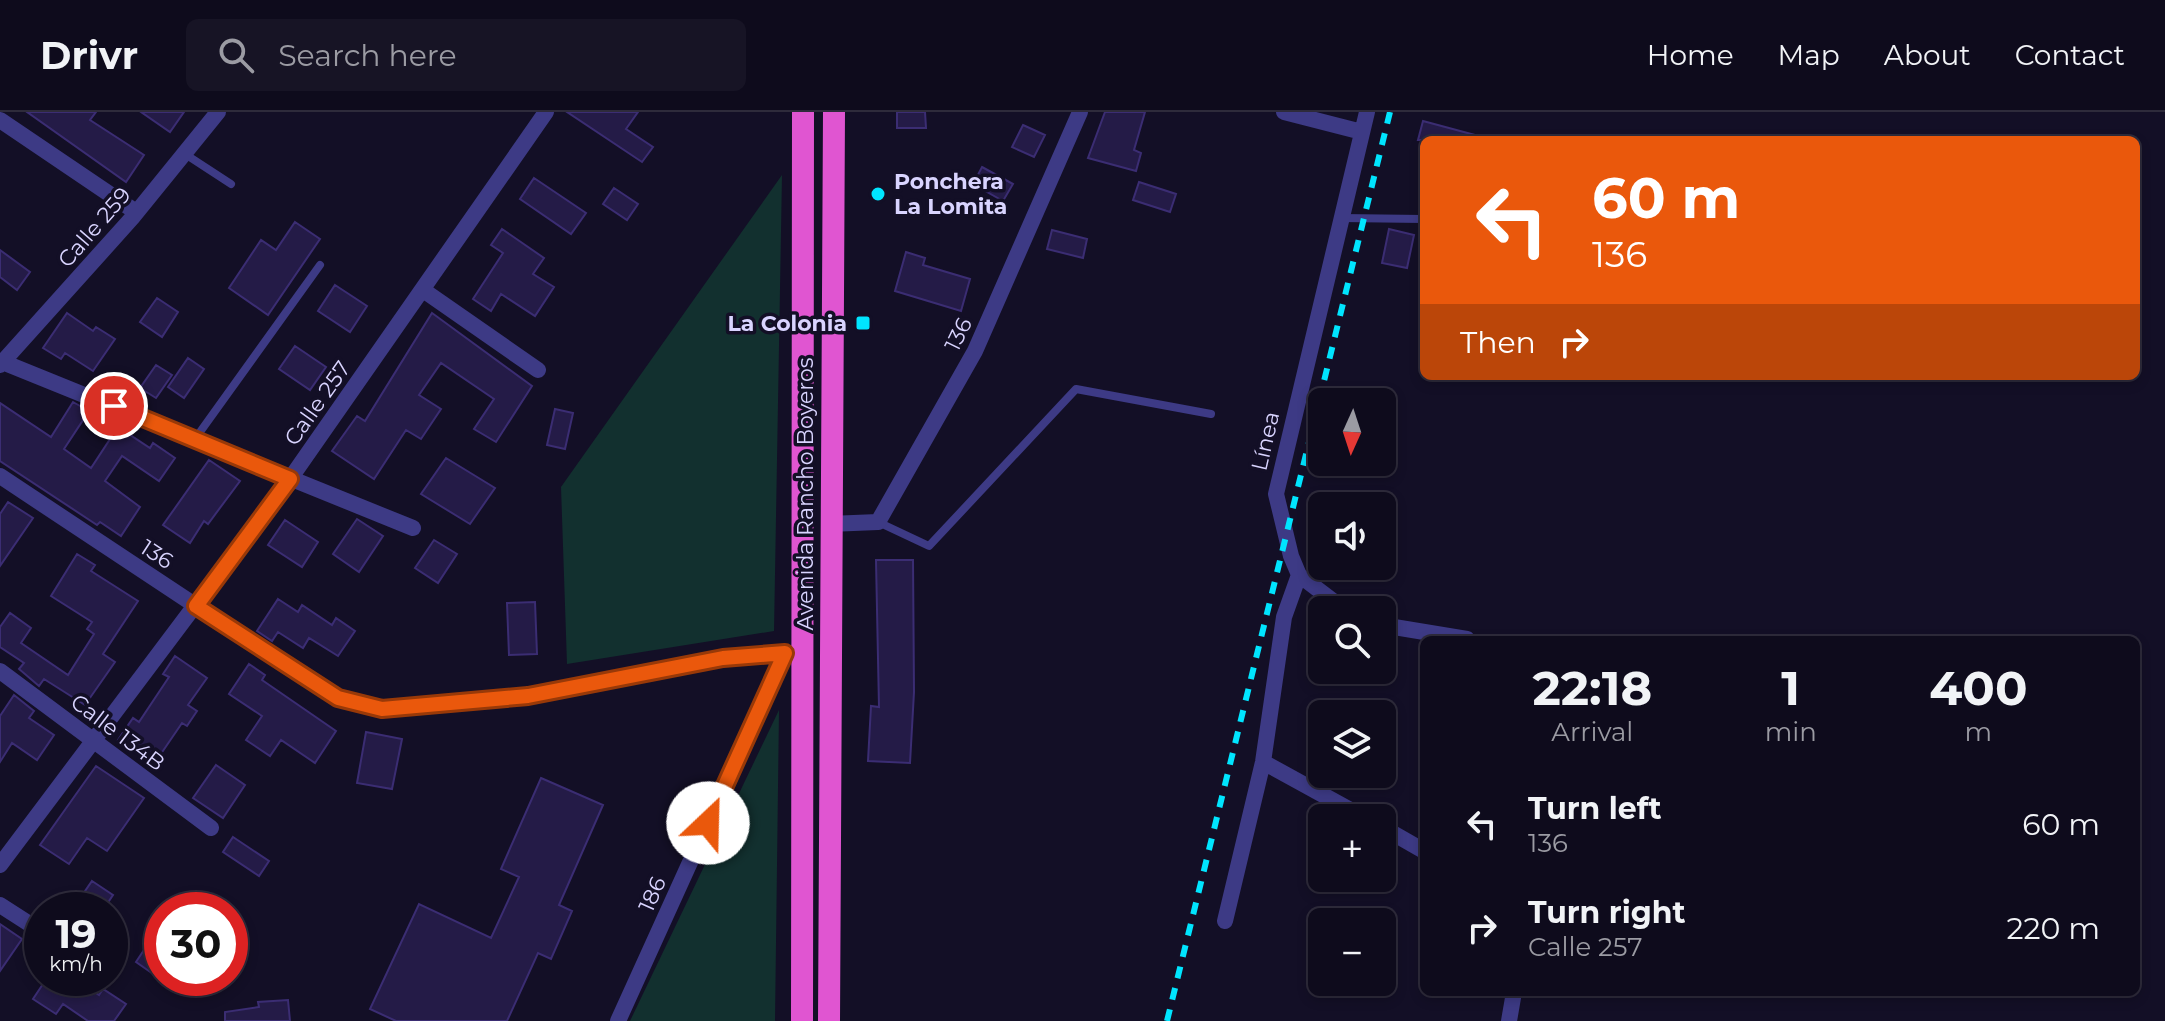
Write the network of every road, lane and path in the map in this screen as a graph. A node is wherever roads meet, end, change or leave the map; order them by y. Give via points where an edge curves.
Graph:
1 (218, 112) edge
2 (546, 112) edge
3 (803, 112) edge
4 (834, 112) edge
5 (1080, 112) edge
6 (1284, 112) edge
7 (1367, 112) edge
8 (0, 120) edge
9 (1362, 132) junction
10 (184, 153) junction
11 (231, 184) dead end
12 (136, 212) junction
13 (1341, 218) junction
14 (1420, 219) edge
15 (320, 265) dead end
16 (423, 290) junction
17 (3, 364) edge
18 (538, 370) dead end
19 (1211, 414) dead end
20 (195, 439) junction
21 (0, 476) edge
22 (290, 479) junction
23 (878, 522) junction
24 (829, 524) junction
25 (413, 528) dead end
26 (1299, 575) junction
27 (1327, 596) edge
28 (196, 606) junction
29 (1396, 627) edge
30 (1449, 636) edge
31 (795, 653) junction
32 (0, 671) edge
33 (92, 740) junction
34 (1263, 762) junction
35 (1340, 804) edge
36 (211, 828) dead end
37 (1396, 835) edge
38 (1420, 849) edge
39 (0, 865) edge
40 (0, 905) edge
41 (24, 920) edge
42 (1225, 921) dead end
43 (1513, 996) edge
44 (618, 1021) edge
45 (802, 1021) edge
46 (829, 1021) edge
47 (1509, 1021) edge

1 - 10 street, Calle 259
2 - 16 street, Calle 257
3 - 31 highway, Avenida Rancho Boyeros
4 - 24 highway, Avenida Rancho Boyeros
5 - 23 street, 136 via 975,351
6 - 9 street
7 - 9 street, Línea
8 - 12 street
9 - 13 street, Línea
10 - 11 lane
10 - 12 street, Calle 259
12 - 17 street, Calle 259
13 - 14 lane
13 - 26 street, Línea via 1276,494
15 - 20 lane
16 - 18 street
16 - 22 street, Calle 257
17 - 20 street
19 - 23 lane via 1076,389 929,546
20 - 22 street
21 - 28 street, 136
22 - 25 street
22 - 28 street, Calle 257
23 - 24 street
24 - 46 highway, Avenida Rancho Boyeros
26 - 27 street
26 - 34 street via 1284,617
28 - 31 street, 136 via 338,698 382,709 528,696 723,658
28 - 33 street, Calle 257
29 - 30 street
31 - 44 street, 186
31 - 45 highway, Avenida Rancho Boyeros
32 - 33 street, Calle 134B
33 - 36 street, Calle 134B
33 - 39 street, Calle 257
34 - 35 street
34 - 42 street
37 - 38 street
40 - 41 street
43 - 47 street

